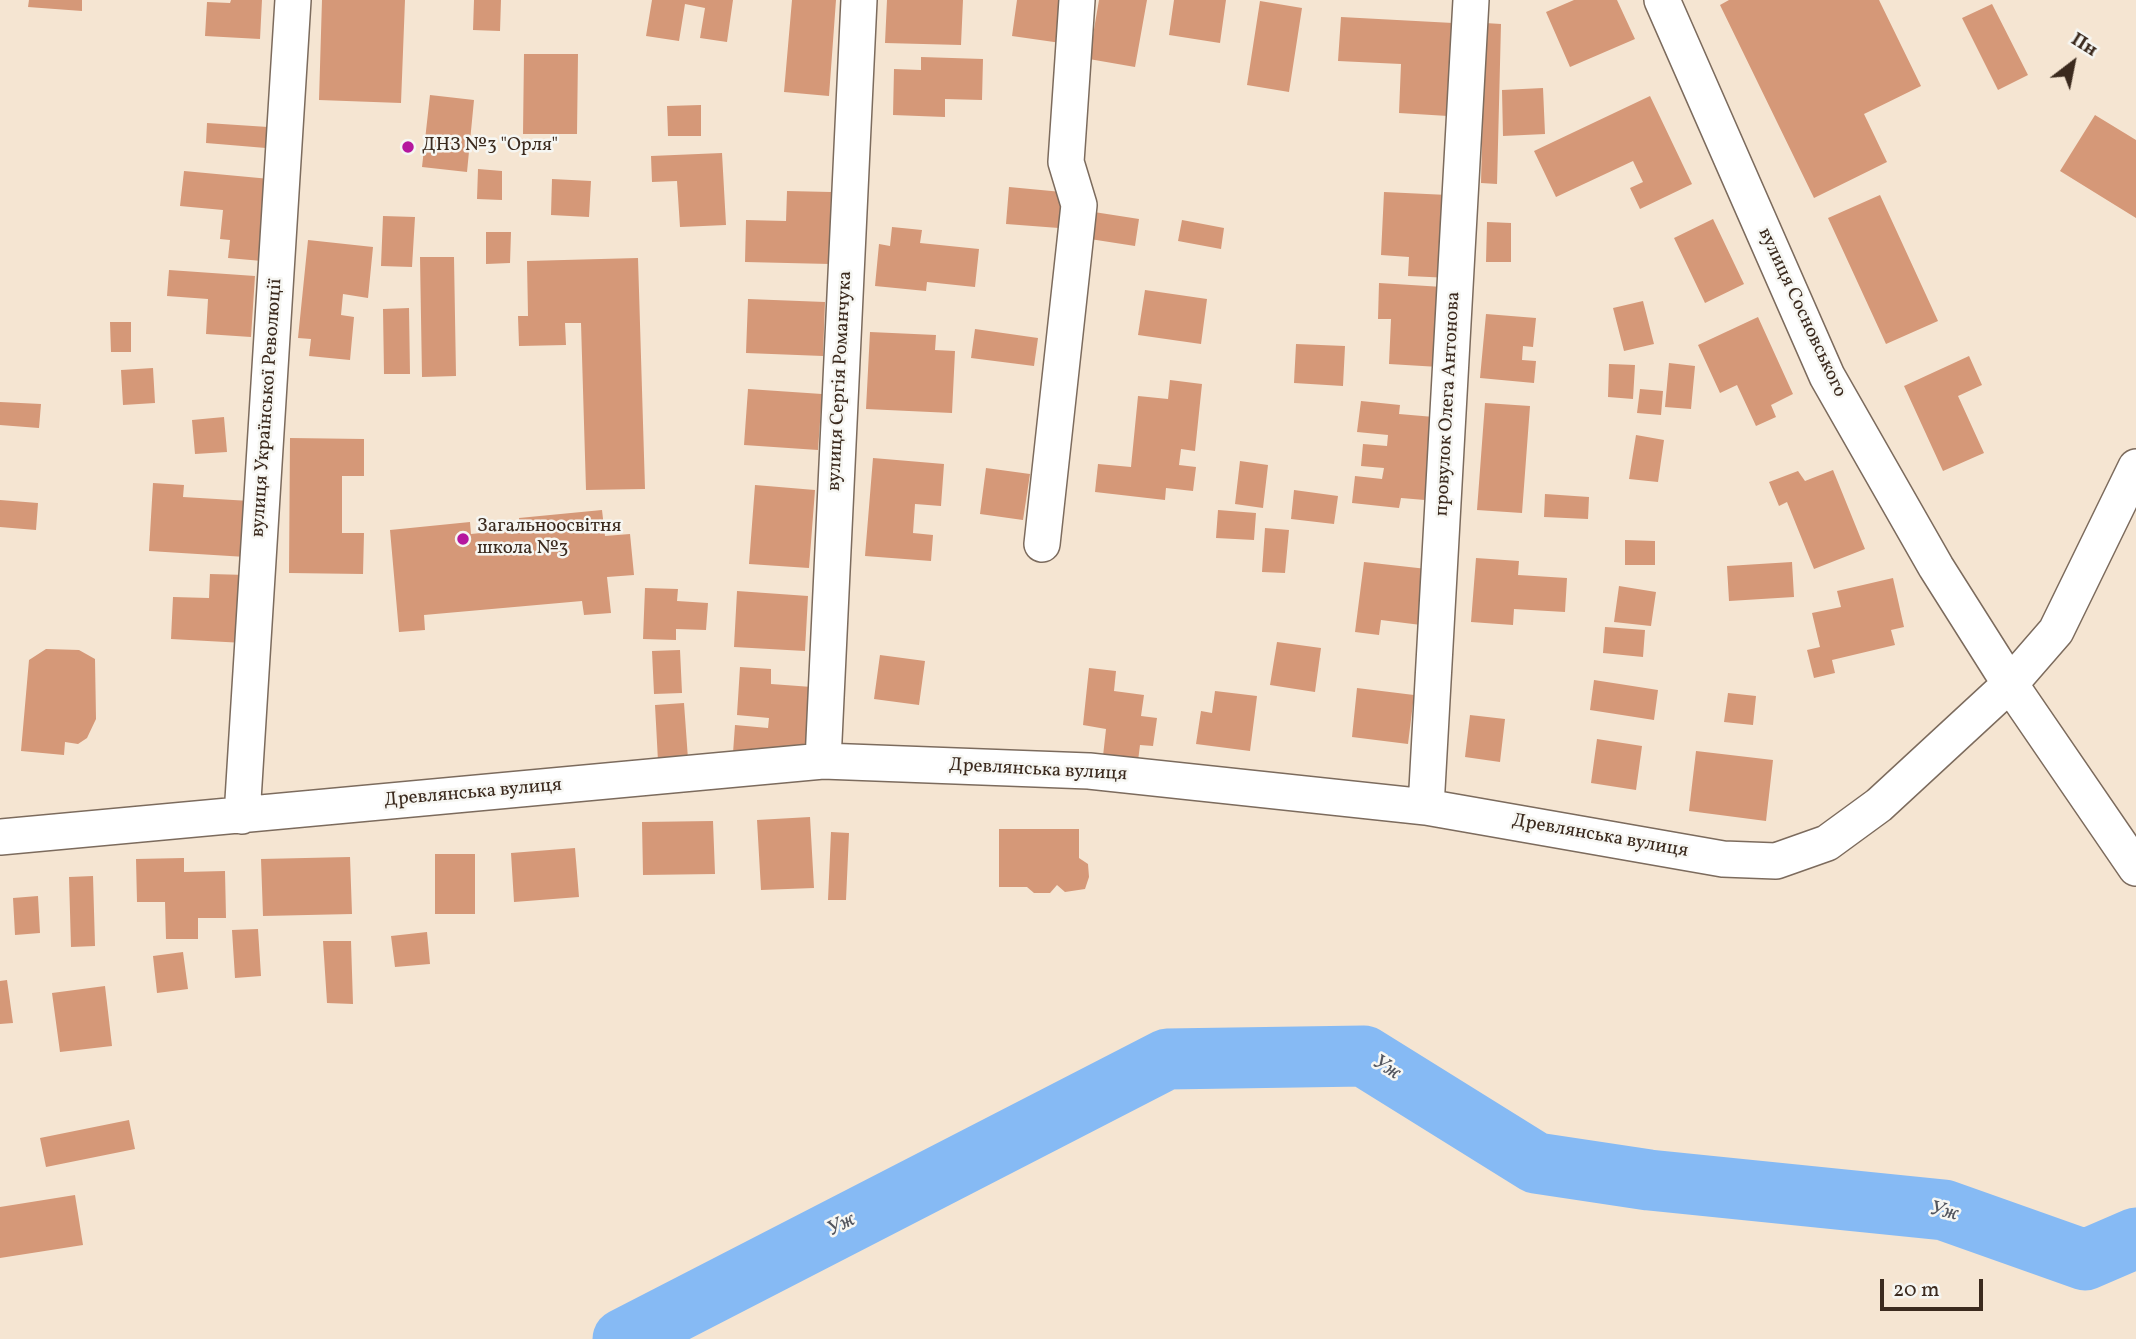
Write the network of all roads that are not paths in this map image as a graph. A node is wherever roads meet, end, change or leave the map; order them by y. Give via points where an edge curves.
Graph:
1 (293, 0) edge
2 (859, 0) edge
3 (1077, 0) edge
4 (1471, 0) edge
5 (1662, 0) edge
6 (2136, 467) edge
7 (1042, 544) dead end
8 (2010, 684) junction
9 (823, 761) junction
10 (1426, 807) junction
11 (242, 816) junction
12 (0, 837) edge
13 (2136, 868) edge

1 - 11 street, вулиця Української Революції
2 - 9 street, вулиця Сергія Романчука
3 - 7 street via 1066,162 1079,205
4 - 10 street, провулок Олега Антонова
5 - 8 street, вулиця Сосновського via 1827,376 1936,567
6 - 8 street, Древлянська вулиця via 2056,631
8 - 10 street, Древлянська вулиця via 1879,805 1827,842 1776,861 1723,859
8 - 13 street, вулиця Сосновського
9 - 10 street, Древлянська вулиця via 1088,771
9 - 11 street, Древлянська вулиця
11 - 12 street, Древлянська вулиця

